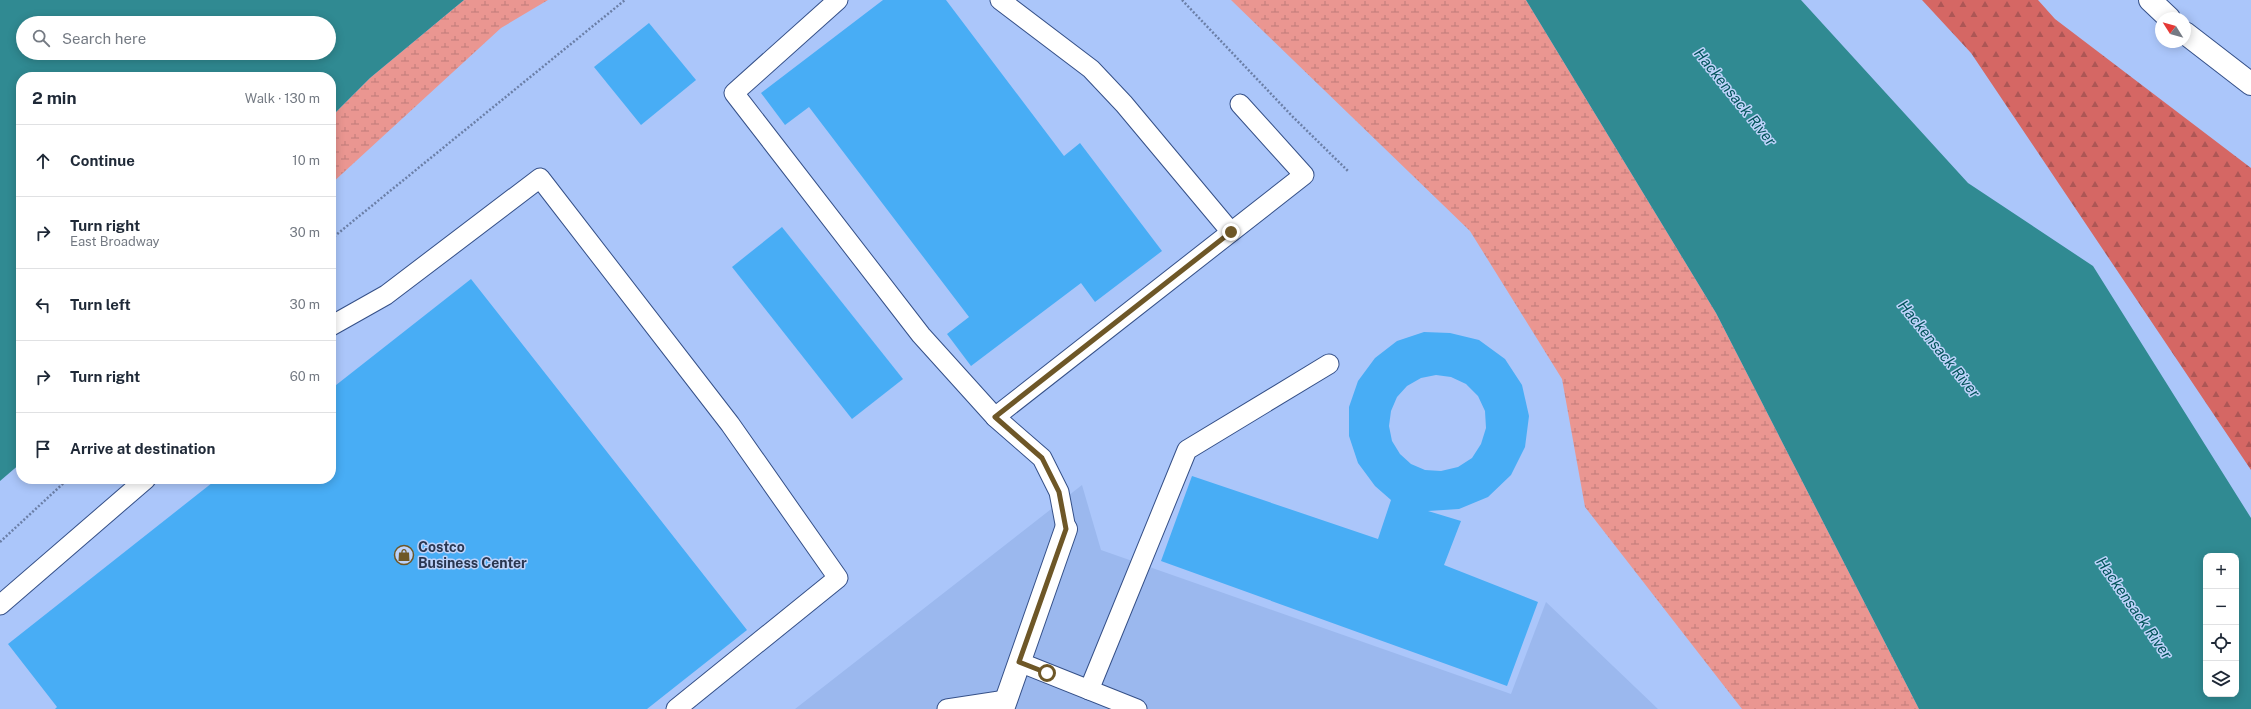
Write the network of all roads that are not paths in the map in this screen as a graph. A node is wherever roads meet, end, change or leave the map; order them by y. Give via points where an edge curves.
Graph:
1 (838, 0) edge
2 (1000, 0) edge
3 (2150, 0) edge
4 (2163, 12) edge
5 (2191, 38) edge
6 (2251, 84) edge
7 (1240, 104) dead end
8 (1231, 232) junction
9 (336, 323) edge
10 (1329, 364) dead end
11 (995, 417) junction
12 (140, 484) edge
13 (1066, 529) joint
14 (0, 605) edge
15 (1019, 662) junction
16 (1089, 690) junction
17 (1004, 704) edge
18 (676, 709) edge
19 (947, 709) edge
20 (1137, 709) edge

1 - 11 lane via 734,93 921,334
2 - 8 lane via 1091,69 1124,104
3 - 4 street
5 - 6 street
7 - 8 lane via 1304,175
8 - 11 lane
9 - 18 lane via 386,295 540,178 730,424 838,578
10 - 16 lane via 1187,450
11 - 13 lane via 1042,458 1059,492
12 - 14 lane
13 - 15 street
15 - 16 lane
15 - 17 street
16 - 20 lane
17 - 19 lane

